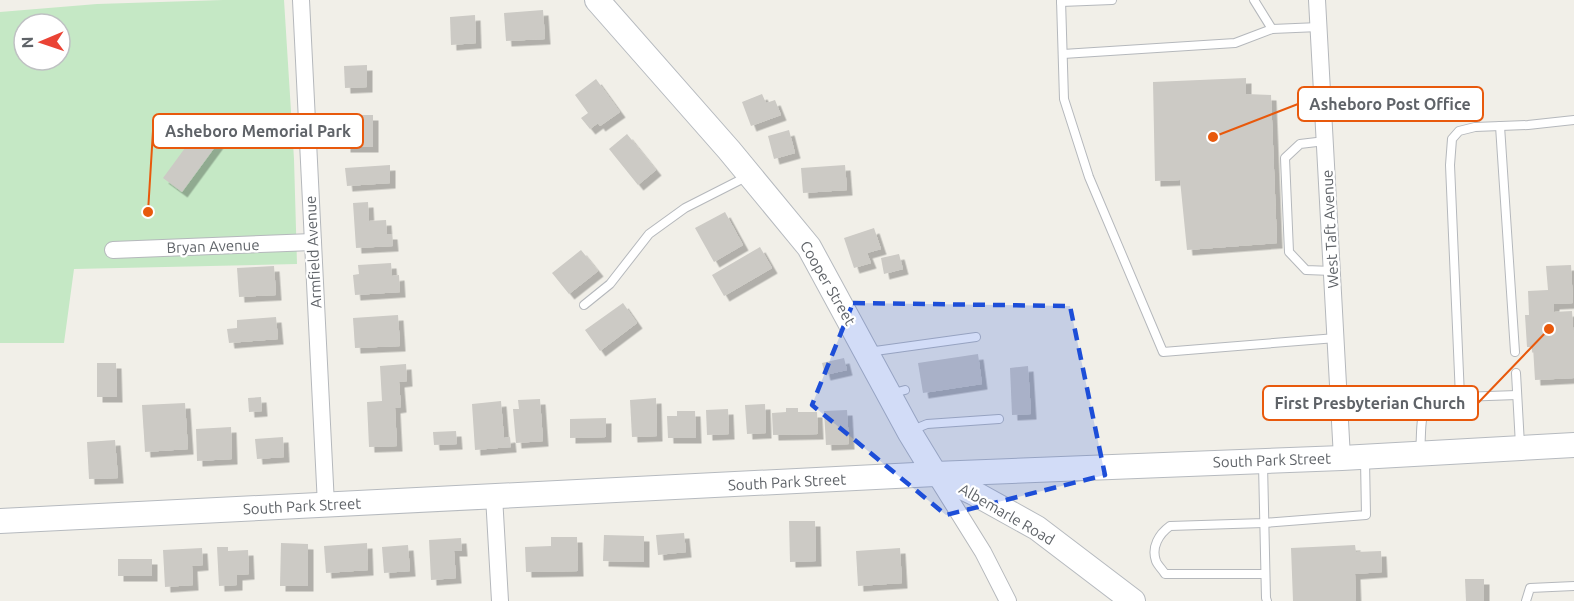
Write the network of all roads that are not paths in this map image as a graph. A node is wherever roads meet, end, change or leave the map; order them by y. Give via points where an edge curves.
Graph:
1 (301, 0) edge
2 (597, 0) edge
3 (1112, 0) edge
4 (1254, 0) edge
5 (1317, 0) edge
6 (1061, 1) edge
7 (1319, 27) junction
8 (1272, 29) junction
9 (1063, 54) junction
10 (1574, 120) edge
11 (1500, 126) junction
12 (1325, 141) junction
13 (750, 175) junction
14 (313, 242) junction
15 (113, 250) dead end
16 (1332, 271) junction
17 (584, 305) dead end
18 (976, 337) dead end
19 (1336, 338) junction
20 (867, 352) junction
21 (1515, 352) dead end
22 (1516, 373) dead end
23 (1517, 395) junction
24 (1460, 397) junction
25 (999, 419) dead end
26 (910, 431) junction
27 (1574, 445) edge
28 (1521, 448) junction
29 (1419, 453) junction
30 (1354, 457) junction
31 (1263, 461) junction
32 (935, 474) junction
33 (494, 496) junction
34 (326, 505) junction
35 (0, 521) edge
36 (1264, 523) junction
37 (1265, 574) junction
38 (1574, 586) edge
39 (500, 601) edge
40 (1008, 601) edge
41 (1133, 601) edge
42 (1267, 601) edge
43 (1526, 601) edge

1 - 14 street, Armfield Avenue
2 - 13 main road, Cooper Street
3 - 6 lane
4 - 8 lane
5 - 7 street, West Taft Avenue
6 - 9 lane
7 - 8 lane
7 - 12 street, West Taft Avenue
8 - 9 lane via 1235,43
9 - 19 lane via 1064,99 1089,177 1162,352
10 - 11 lane
11 - 21 lane
11 - 24 lane via 1459,131 1452,139
12 - 16 street, West Taft Avenue
12 - 16 lane via 1300,144 1285,158 1289,252 1306,270
13 - 17 lane via 685,208 648,234 610,284
13 - 20 main road, Cooper Street via 809,247
14 - 15 street, Bryan Avenue
14 - 34 street, Armfield Avenue
16 - 19 street, West Taft Avenue
18 - 20 lane
19 - 30 street, West Taft Avenue
20 - 26 main road, Cooper Street via 897,392
22 - 23 lane
23 - 24 lane
23 - 28 lane
24 - 29 lane via 1442,400 1423,412
25 - 26 lane via 927,424
26 - 32 main road, Cooper Street
27 - 28 main road, South Park Street
28 - 29 main road, South Park Street
29 - 30 main road, South Park Street
30 - 31 main road, South Park Street
30 - 36 lane via 1366,515
31 - 32 main road, South Park Street
31 - 36 lane
32 - 33 main road, South Park Street
32 - 40 street, Cooper Street via 984,552
32 - 41 main road, Albemarle Road via 1037,528
33 - 34 main road, South Park Street
33 - 39 street
34 - 35 main road, South Park Street
36 - 37 lane
36 - 37 lane via 1170,526 1155,546 1156,562 1165,574
37 - 42 lane
38 - 43 lane via 1530,588

